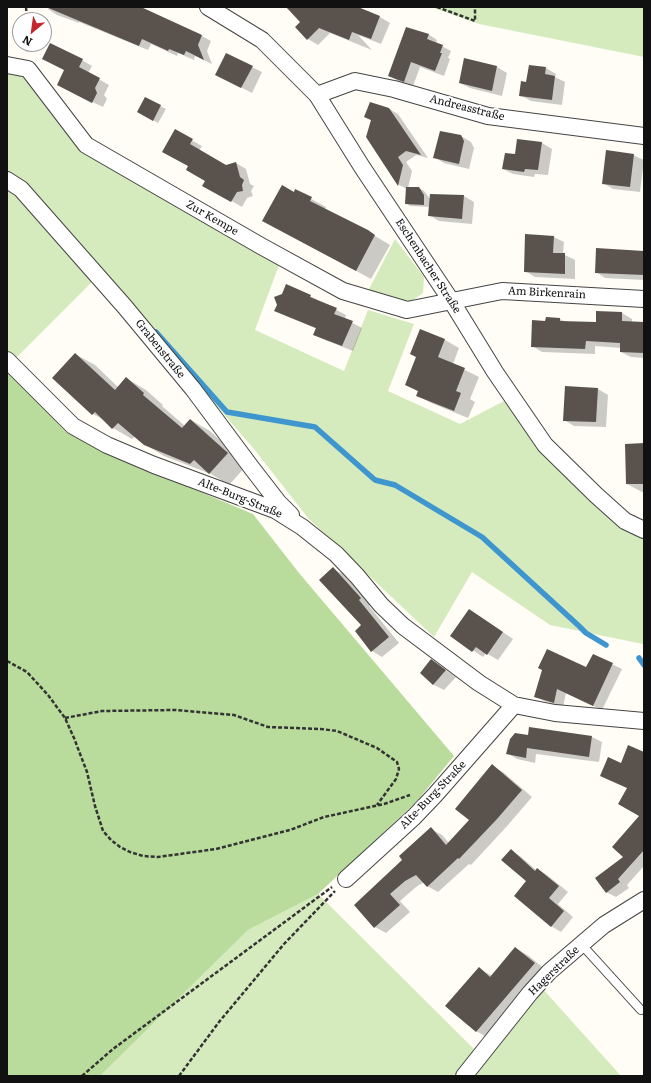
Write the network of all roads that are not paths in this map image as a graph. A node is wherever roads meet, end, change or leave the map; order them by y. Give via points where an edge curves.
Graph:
1 (208, 7) edge
2 (7, 65) edge
3 (317, 95) junction
4 (644, 136) edge
5 (7, 180) edge
6 (644, 299) edge
7 (452, 302) junction
8 (7, 360) edge
9 (302, 527) junction
10 (644, 530) edge
11 (514, 705) junction
12 (644, 721) edge
13 (346, 879) road end
14 (644, 900) edge
15 (582, 945) junction
16 (641, 1010) dead end
17 (464, 1076) edge

1 - 3 street, Eschenbacher Straße via 262,40
2 - 7 street, Zur Kempe via 28,69 86,145 343,291 407,310
3 - 4 street, Andreasstraße via 355,81 394,89 488,116
3 - 7 street, Eschenbacher Straße
5 - 9 street, Grabenstraße via 21,189 125,307 193,389 278,502
6 - 7 street, Am Birkenrain via 502,291
7 - 10 street, Eschenbacher Straße via 495,372 545,445 625,521
8 - 9 street, Alte-Burg-Straße via 73,426 107,445 154,465 275,510
9 - 11 street, Alte-Burg-Straße via 336,554 403,626 479,683
11 - 12 street, Alte-Burg-Straße via 555,713
11 - 13 street, Alte-Burg-Straße via 414,817
14 - 15 street, Hagerstraße via 604,925
15 - 16 lane
15 - 17 street, Hagerstraße via 549,972 530,993

